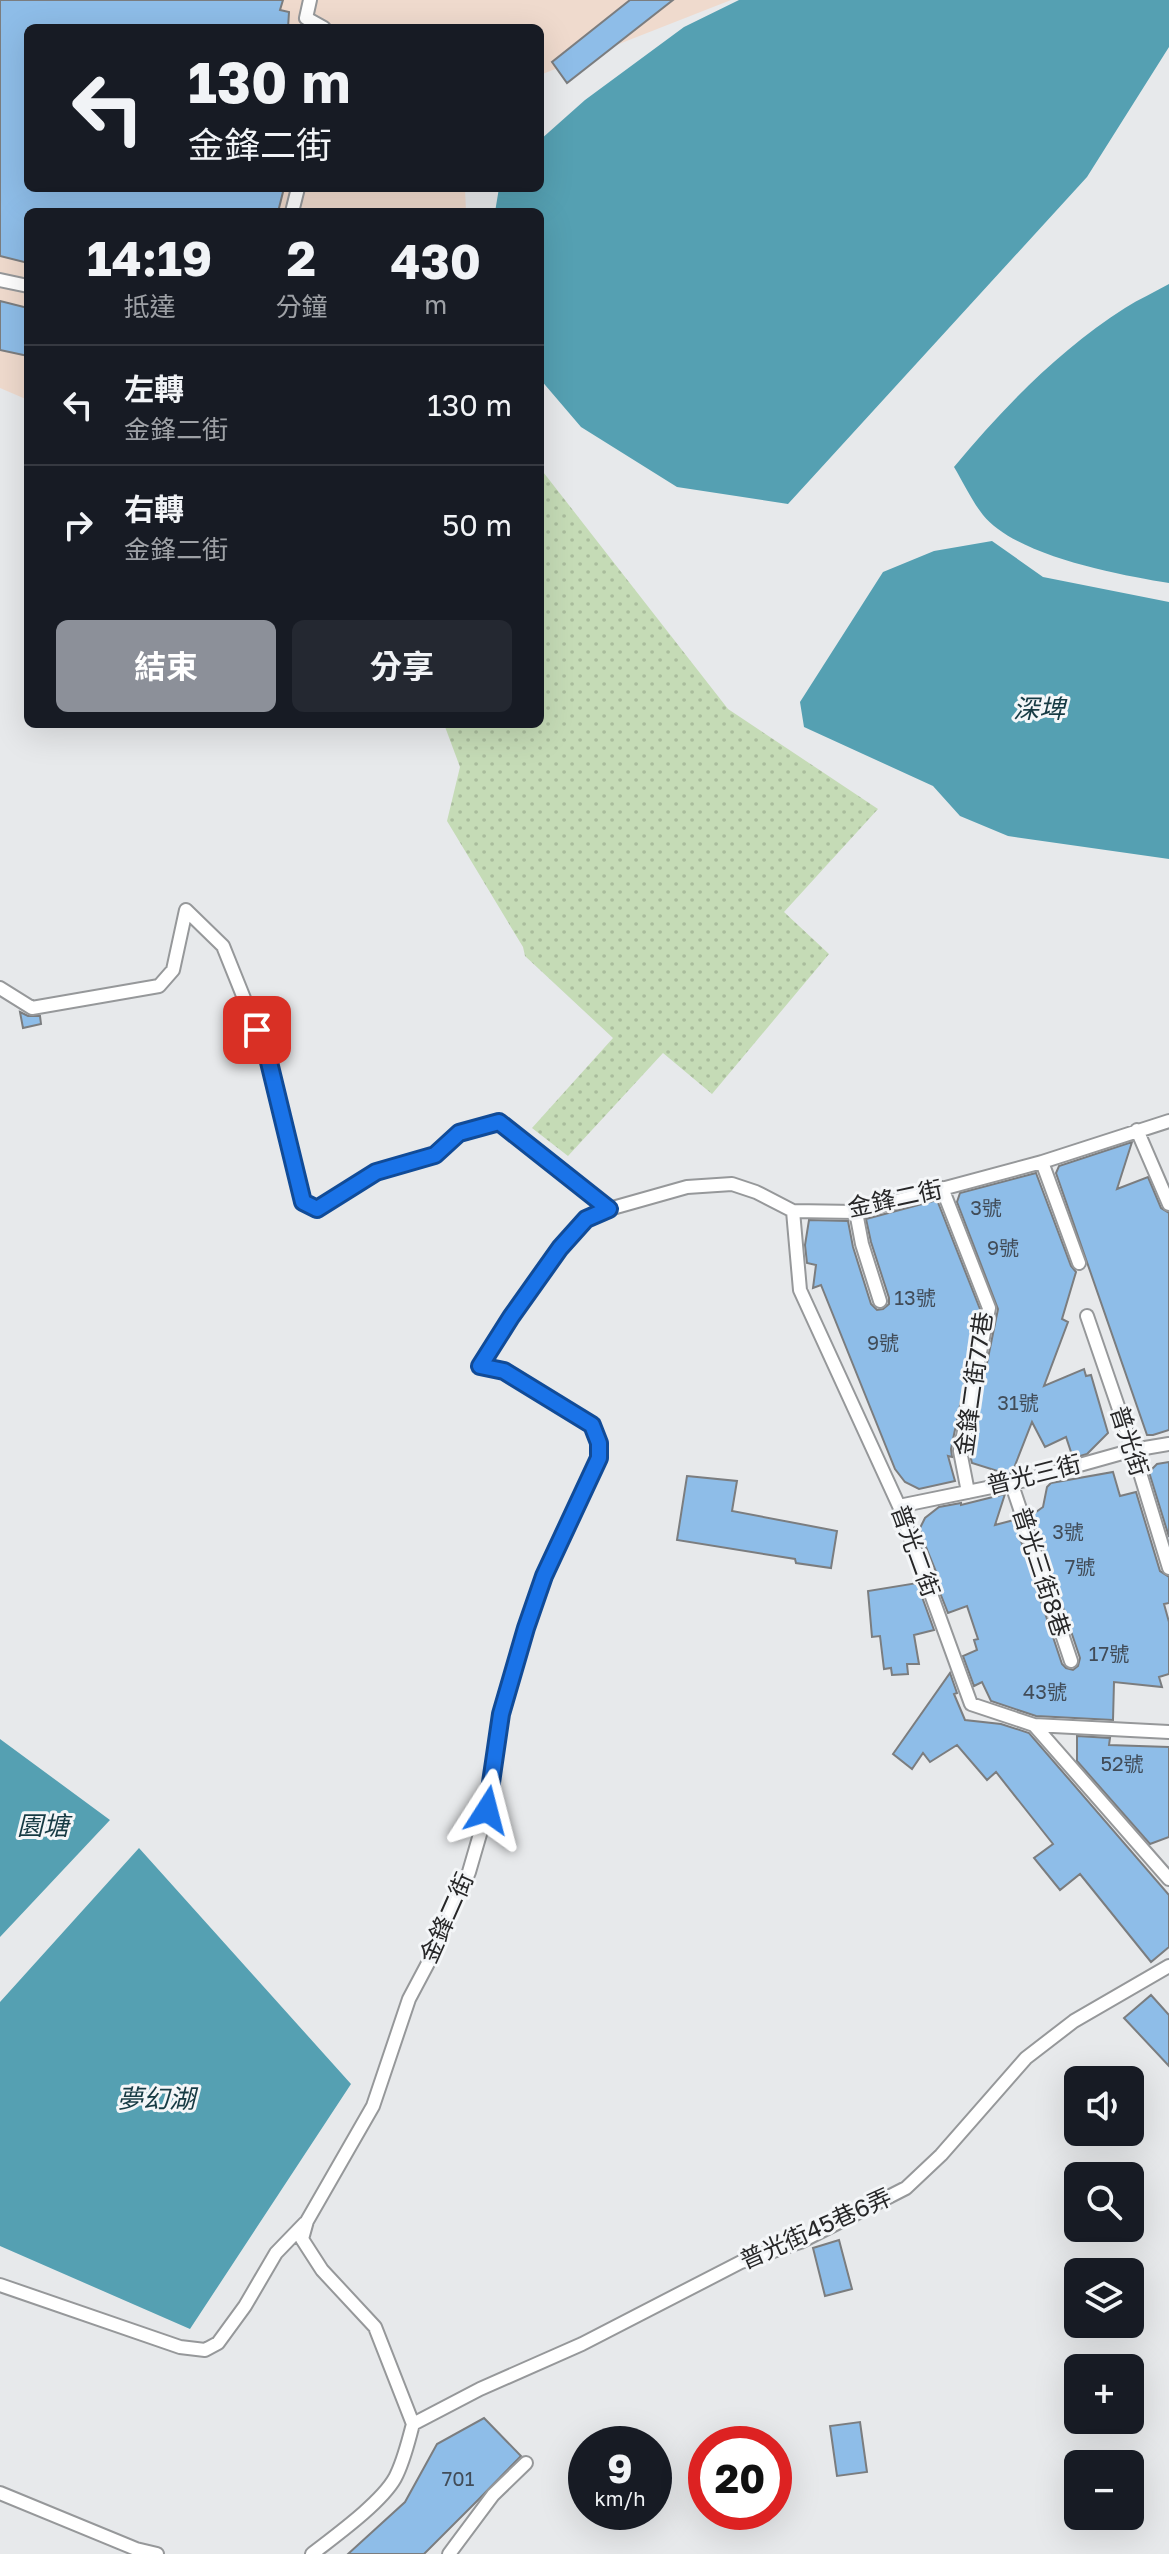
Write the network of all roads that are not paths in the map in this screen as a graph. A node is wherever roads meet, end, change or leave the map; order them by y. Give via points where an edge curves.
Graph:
1 (310, 0) edge
2 (317, 24) edge
3 (0, 280) edge
4 (24, 285) edge
5 (0, 988) edge
6 (1169, 1121) edge
7 (1137, 1130) junction
8 (1042, 1162) junction
9 (942, 1188) junction
10 (1169, 1204) edge
11 (609, 1209) junction
12 (793, 1211) junction
13 (856, 1212) junction
14 (1079, 1263) dead end
15 (880, 1301) dead end
16 (1087, 1316) dead end
17 (1169, 1444) edge
18 (1133, 1450) junction
19 (1011, 1482) junction
20 (968, 1492) junction
21 (899, 1506) junction
22 (1169, 1568) edge
23 (1071, 1661) dead end
24 (1034, 1725) junction
25 (1169, 1732) edge
26 (1169, 1879) edge
27 (1169, 1966) edge
28 (307, 2221) junction
29 (0, 2285) edge
30 (413, 2424) junction
31 (526, 2463) dead end
32 (0, 2493) edge
33 (157, 2554) edge
34 (312, 2554) edge
35 (449, 2554) edge

1 - 2 lane via 306,18
3 - 4 lane
5 - 11 lane via 32,1008 159,986 173,970 186,910 223,946 257,1030 303,1202 317,1209 376,1172 435,1155 459,1133 499,1122
6 - 7 lane, 金鋒二街
7 - 8 lane, 金鋒二街
7 - 10 lane
8 - 9 lane, 金鋒二街
8 - 14 lane
9 - 13 lane, 金鋒二街
9 - 20 lane, 金鋒二街77巷 via 989,1308 960,1451
11 - 12 lane, 金鋒二街 via 687,1187 732,1184
11 - 28 lane, 金鋒二街 via 586,1219 560,1248 480,1366 504,1371 592,1425 599,1458 526,1628 501,1714 487,1810 469,1872 409,1999 373,2106
12 - 13 lane, 金鋒二街
12 - 21 lane, 普光二街 via 800,1290
13 - 15 lane
16 - 18 lane, 普光街
17 - 18 lane, 普光三街
18 - 19 lane, 普光三街
18 - 22 lane, 普光街
19 - 20 lane, 普光三街
19 - 23 lane, 普光三街8巷
20 - 21 lane, 普光三街
21 - 24 lane, 普光二街 via 971,1704
24 - 25 lane, 普光二街
24 - 26 lane
27 - 30 lane, 普光街45巷6弄 via 1074,2021 1026,2058 906,2188 800,2242 741,2262
28 - 29 lane via 276,2253 218,2343 205,2350 180,2347
28 - 30 lane via 302,2239 322,2270 375,2327
30 - 34 lane via 394,2480
31 - 35 lane via 493,2495
32 - 33 lane

